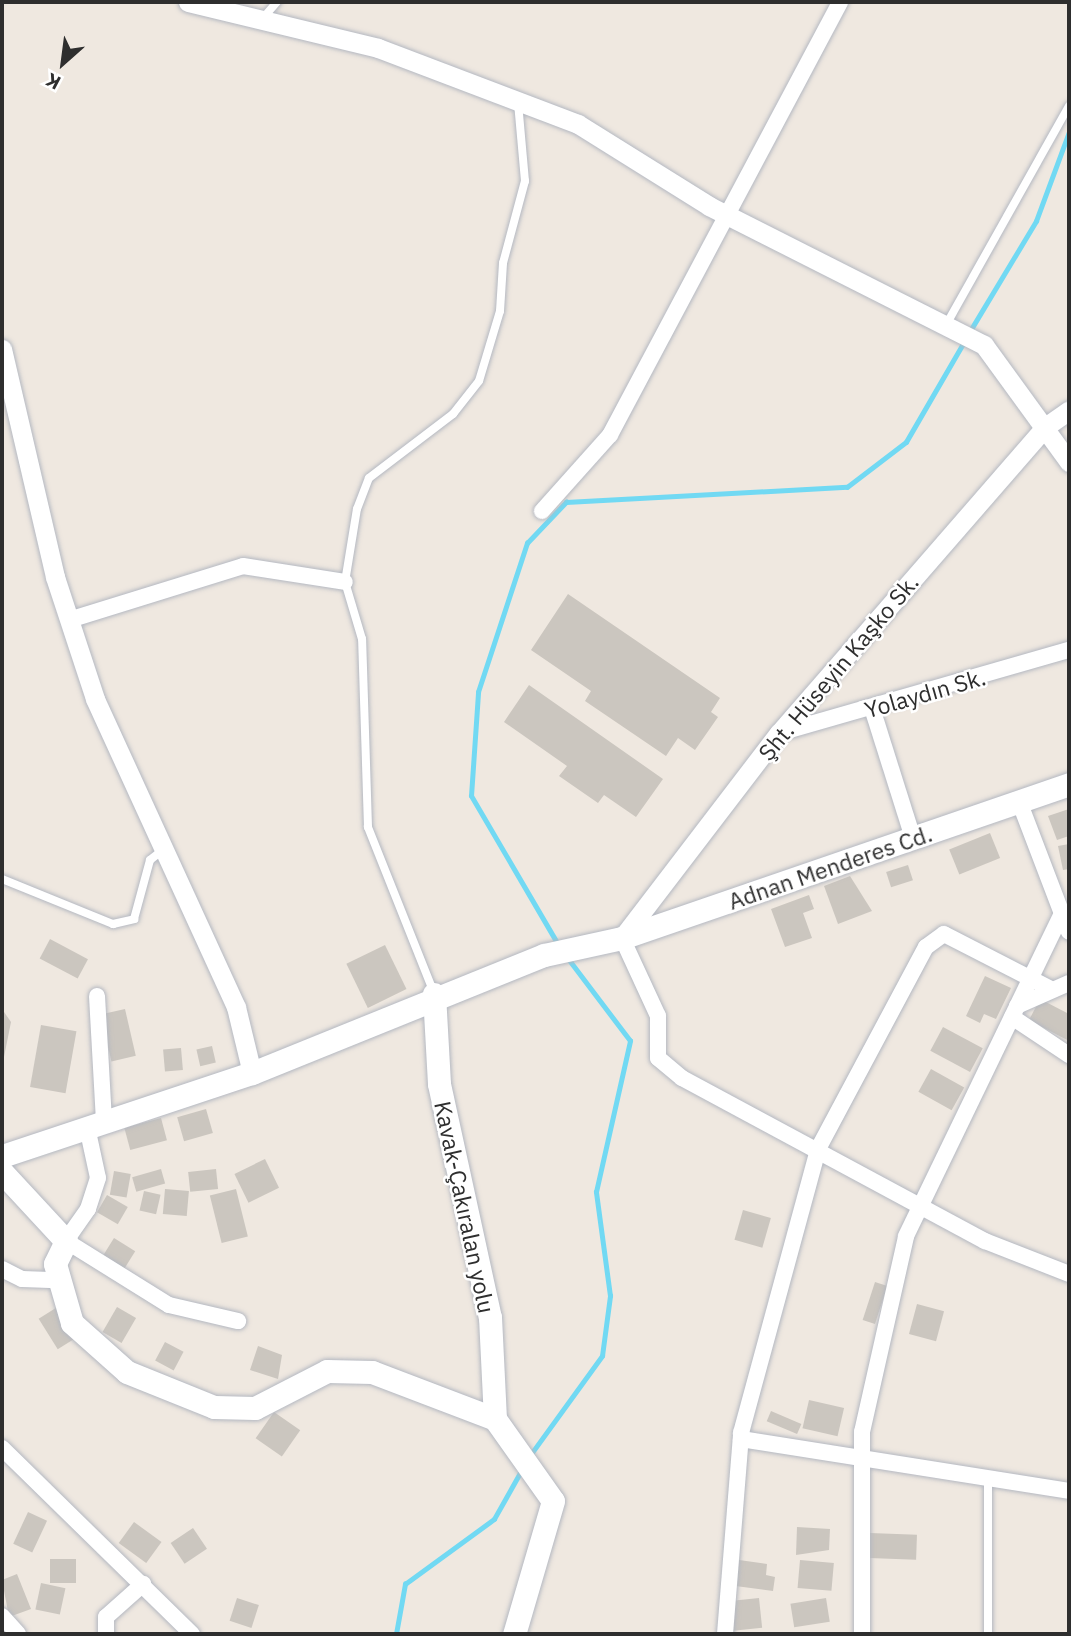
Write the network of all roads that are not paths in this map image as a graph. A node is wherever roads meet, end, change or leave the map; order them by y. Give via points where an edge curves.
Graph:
1 (188, 2) edge
2 (277, 2) edge
3 (840, 2) edge
4 (262, 20) junction
5 (518, 96) junction
6 (1069, 106) edge
7 (723, 213) junction
8 (951, 328) junction
9 (2, 349) edge
10 (1069, 411) edge
11 (1045, 427) junction
12 (1069, 462) edge
13 (542, 511) dead end
14 (345, 582) junction
15 (69, 620) junction
16 (1069, 650) edge
17 (872, 708) junction
18 (779, 733) junction
19 (1069, 784) edge
20 (1019, 801) junction
21 (913, 838) junction
22 (163, 850) junction
23 (2, 878) edge
24 (1062, 914) junction
25 (1069, 932) edge
26 (622, 938) junction
27 (1031, 974) junction
28 (1069, 983) edge
29 (1051, 989) junction
30 (434, 994) junction
31 (97, 996) dead end
32 (1014, 1011) junction
33 (1069, 1055) edge
34 (252, 1073) junction
35 (96, 1124) junction
36 (818, 1149) junction
37 (2, 1156) edge
38 (2, 1172) edge
39 (921, 1205) junction
40 (66, 1241) junction
41 (2, 1269) edge
42 (1069, 1274) edge
43 (58, 1280) junction
44 (238, 1321) dead end
45 (495, 1419) junction
46 (741, 1439) junction
47 (2, 1448) edge
48 (862, 1459) junction
49 (988, 1478) junction
50 (1069, 1491) edge
51 (143, 1584) junction
52 (2, 1616) edge
53 (18, 1634) edge
54 (106, 1634) edge
55 (192, 1634) edge
56 (514, 1634) edge
57 (725, 1634) edge
58 (862, 1634) edge
59 (988, 1634) edge

1 - 4 street
2 - 4 lane
3 - 7 street
4 - 5 street via 378,48
5 - 7 street via 578,124
5 - 14 lane via 525,181 503,263 500,311 479,381 453,414 369,478 357,509
6 - 8 lane
7 - 8 street
7 - 13 street via 610,435
8 - 11 street via 984,345
9 - 15 street
10 - 11 street, Şht. Hüseyin Kaşko Sk.
11 - 12 street
11 - 18 street, Şht. Hüseyin Kaşko Sk.
14 - 15 street via 243,566
14 - 30 lane via 362,639 368,827
15 - 22 street via 95,699
16 - 17 street, Yolaydın Sk.
17 - 18 street, Yolaydın Sk.
17 - 21 street
18 - 26 street, Şht. Hüseyin Kaşko Sk.
19 - 20 main road, Adnan Menderes Cd.
20 - 21 main road, Adnan Menderes Cd.
20 - 24 street
21 - 26 main road, Adnan Menderes Cd.
22 - 23 lane via 150,860 134,919 113,924
22 - 34 street via 236,1007
24 - 25 street
24 - 27 street
26 - 30 main road, Adnan Menderes Cd. via 544,955
26 - 36 street via 658,1016 658,1058 682,1078
27 - 29 street
27 - 32 street
27 - 36 street via 944,934 926,947
28 - 29 street
29 - 32 street
30 - 34 main road, Adnan Menderes Cd.
30 - 45 main road, Kavak-Çakıralan yolu via 439,1084 490,1317
31 - 35 street
32 - 33 street
32 - 39 street
34 - 35 main road, Adnan Menderes Cd.
35 - 37 main road, Adnan Menderes Cd.
35 - 40 street via 97,1178 88,1209
36 - 39 street
36 - 46 street
38 - 40 main road
39 - 42 street via 985,1241
39 - 48 street via 906,1236 862,1432
40 - 43 main road via 55,1264
40 - 44 street via 169,1305
41 - 43 street via 22,1279
43 - 45 main road via 72,1323 127,1372 214,1407 254,1408 327,1371 372,1372
45 - 56 main road via 511,1450 554,1501 549,1532
46 - 48 street
46 - 57 street
47 - 51 street
48 - 49 street
48 - 58 street
49 - 50 street
49 - 59 lane
51 - 54 street via 106,1617
51 - 55 street
52 - 53 street

